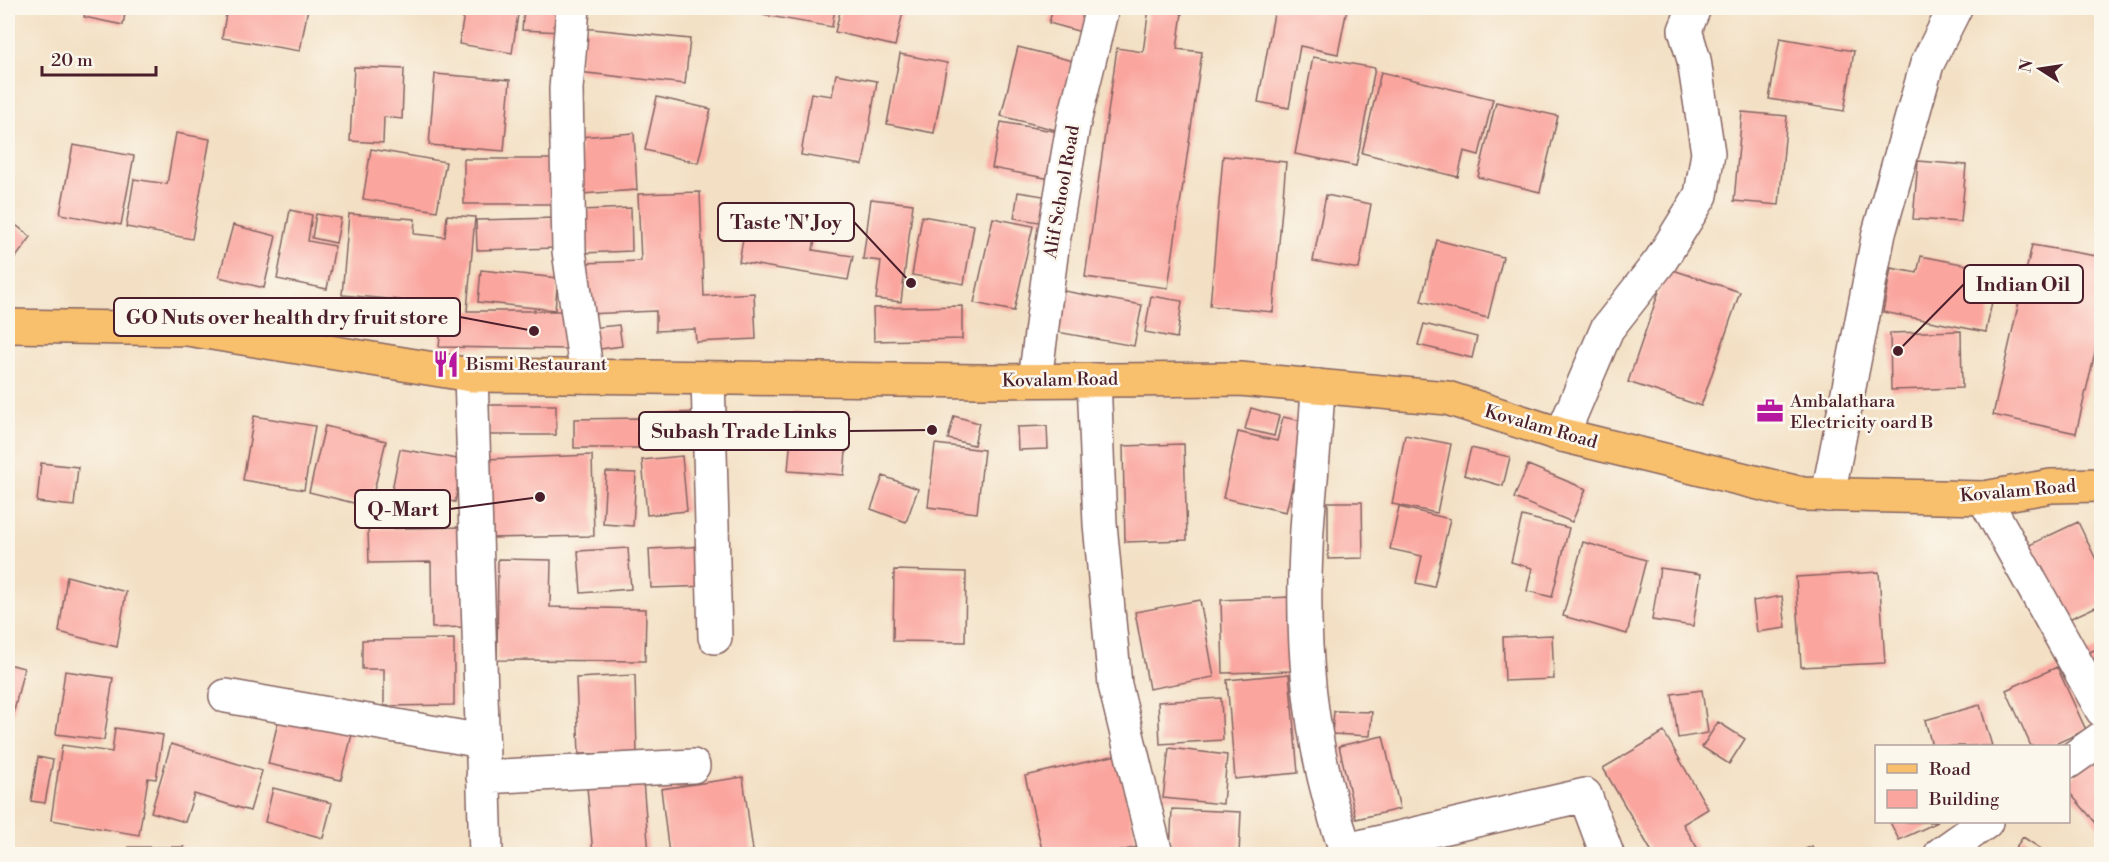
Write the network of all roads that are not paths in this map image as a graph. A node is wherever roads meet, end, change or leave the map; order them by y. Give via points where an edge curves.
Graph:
1 (573, 8) edge
2 (1102, 8) edge
3 (1694, 8) edge
4 (1955, 8) edge
5 (8, 326) edge
6 (471, 375) junction
7 (587, 376) junction
8 (708, 378) junction
9 (1035, 380) junction
10 (1094, 380) junction
11 (1318, 386) junction
12 (1562, 435) junction
13 (2102, 485) edge
14 (1828, 495) junction
15 (1984, 498) junction
16 (715, 637) dead end
17 (225, 696) dead end
18 (2102, 710) edge
19 (2102, 738) edge
20 (482, 741) junction
21 (2070, 761) edge
22 (693, 766) dead end
23 (483, 777) junction
24 (1985, 823) edge
25 (486, 855) edge
26 (1156, 855) edge
27 (1608, 855) edge
28 (1941, 855) edge

1 - 7 street via 566,89 569,251
2 - 9 street, Alif School Road via 1073,126
3 - 12 street via 1685,30 1694,60 1708,153 1701,195 1661,260 1607,329
4 - 14 street via 1927,64 1879,233
5 - 6 main road, Kovalam Road via 187,329
6 - 7 main road, Kovalam Road
6 - 20 street
7 - 8 main road, Kovalam Road
8 - 9 main road, Kovalam Road
8 - 16 street
9 - 10 main road, Kovalam Road
10 - 11 main road, Kovalam Road via 1240,379
10 - 26 street via 1100,524 1115,685
11 - 12 main road, Kovalam Road via 1448,398
11 - 27 street via 1306,549 1309,696 1335,821 1346,850 1585,795
12 - 14 main road, Kovalam Road via 1803,494
13 - 15 main road, Kovalam Road via 2051,486
14 - 15 main road, Kovalam Road
15 - 18 street
17 - 20 street
19 - 21 street
20 - 23 street
22 - 23 street
23 - 25 street
24 - 28 street

